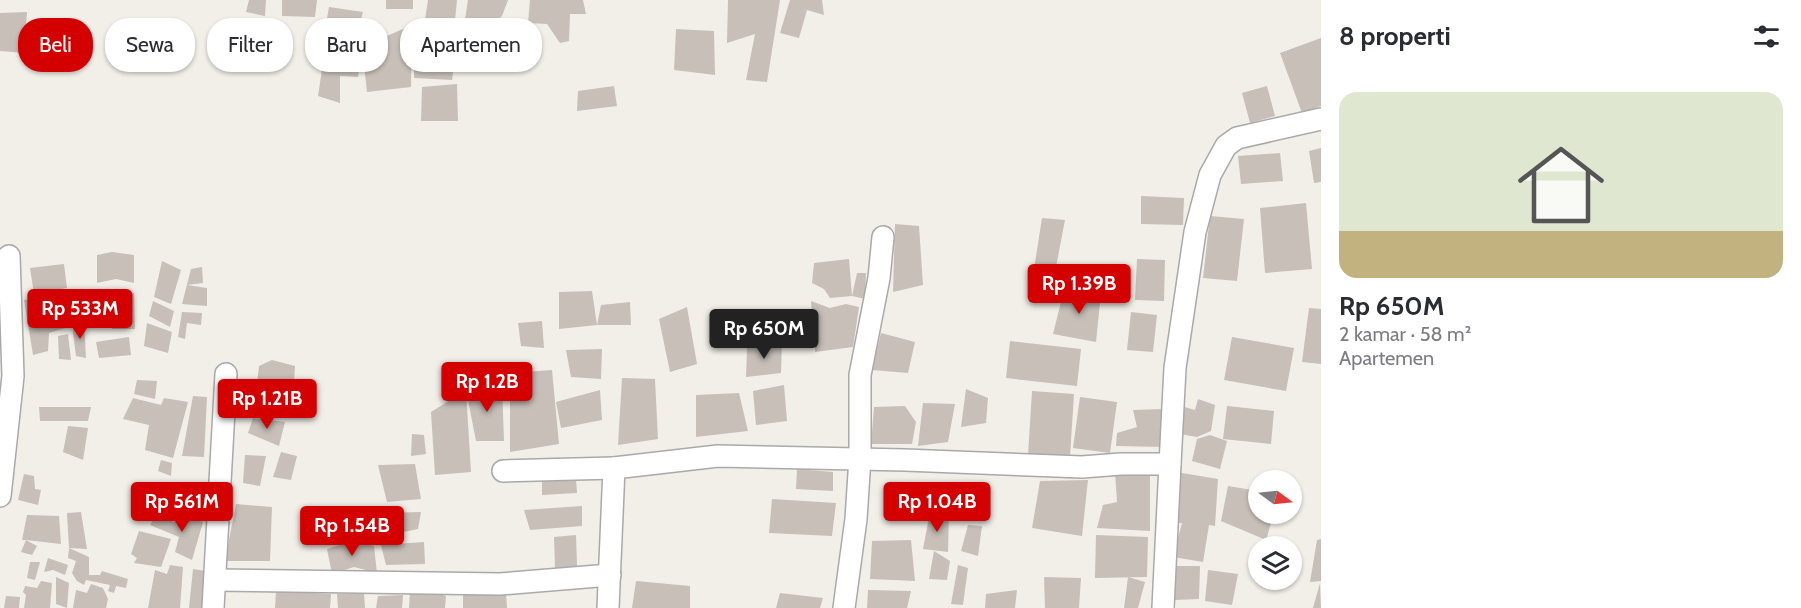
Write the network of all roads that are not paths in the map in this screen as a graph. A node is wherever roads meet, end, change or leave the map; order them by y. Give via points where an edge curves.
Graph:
1 (1321, 119) edge
2 (883, 237) dead end
3 (9, 255) dead end
4 (226, 374) dead end
5 (860, 458) junction
6 (1170, 464) junction
7 (614, 468) junction
8 (504, 471) dead end
9 (0, 496) edge
10 (610, 575) junction
11 (214, 580) junction
12 (213, 608) edge
13 (608, 608) edge
14 (844, 608) edge
15 (1163, 608) edge

1 - 6 street via 1237,138 1226,146 1210,175 1196,232 1174,368
2 - 5 street via 860,375
3 - 9 street via 13,375
4 - 11 street
5 - 6 street via 1082,467
5 - 7 street via 718,456
5 - 14 street
6 - 15 street
7 - 8 street
7 - 10 street
10 - 11 street via 500,585
10 - 13 street
11 - 12 street

